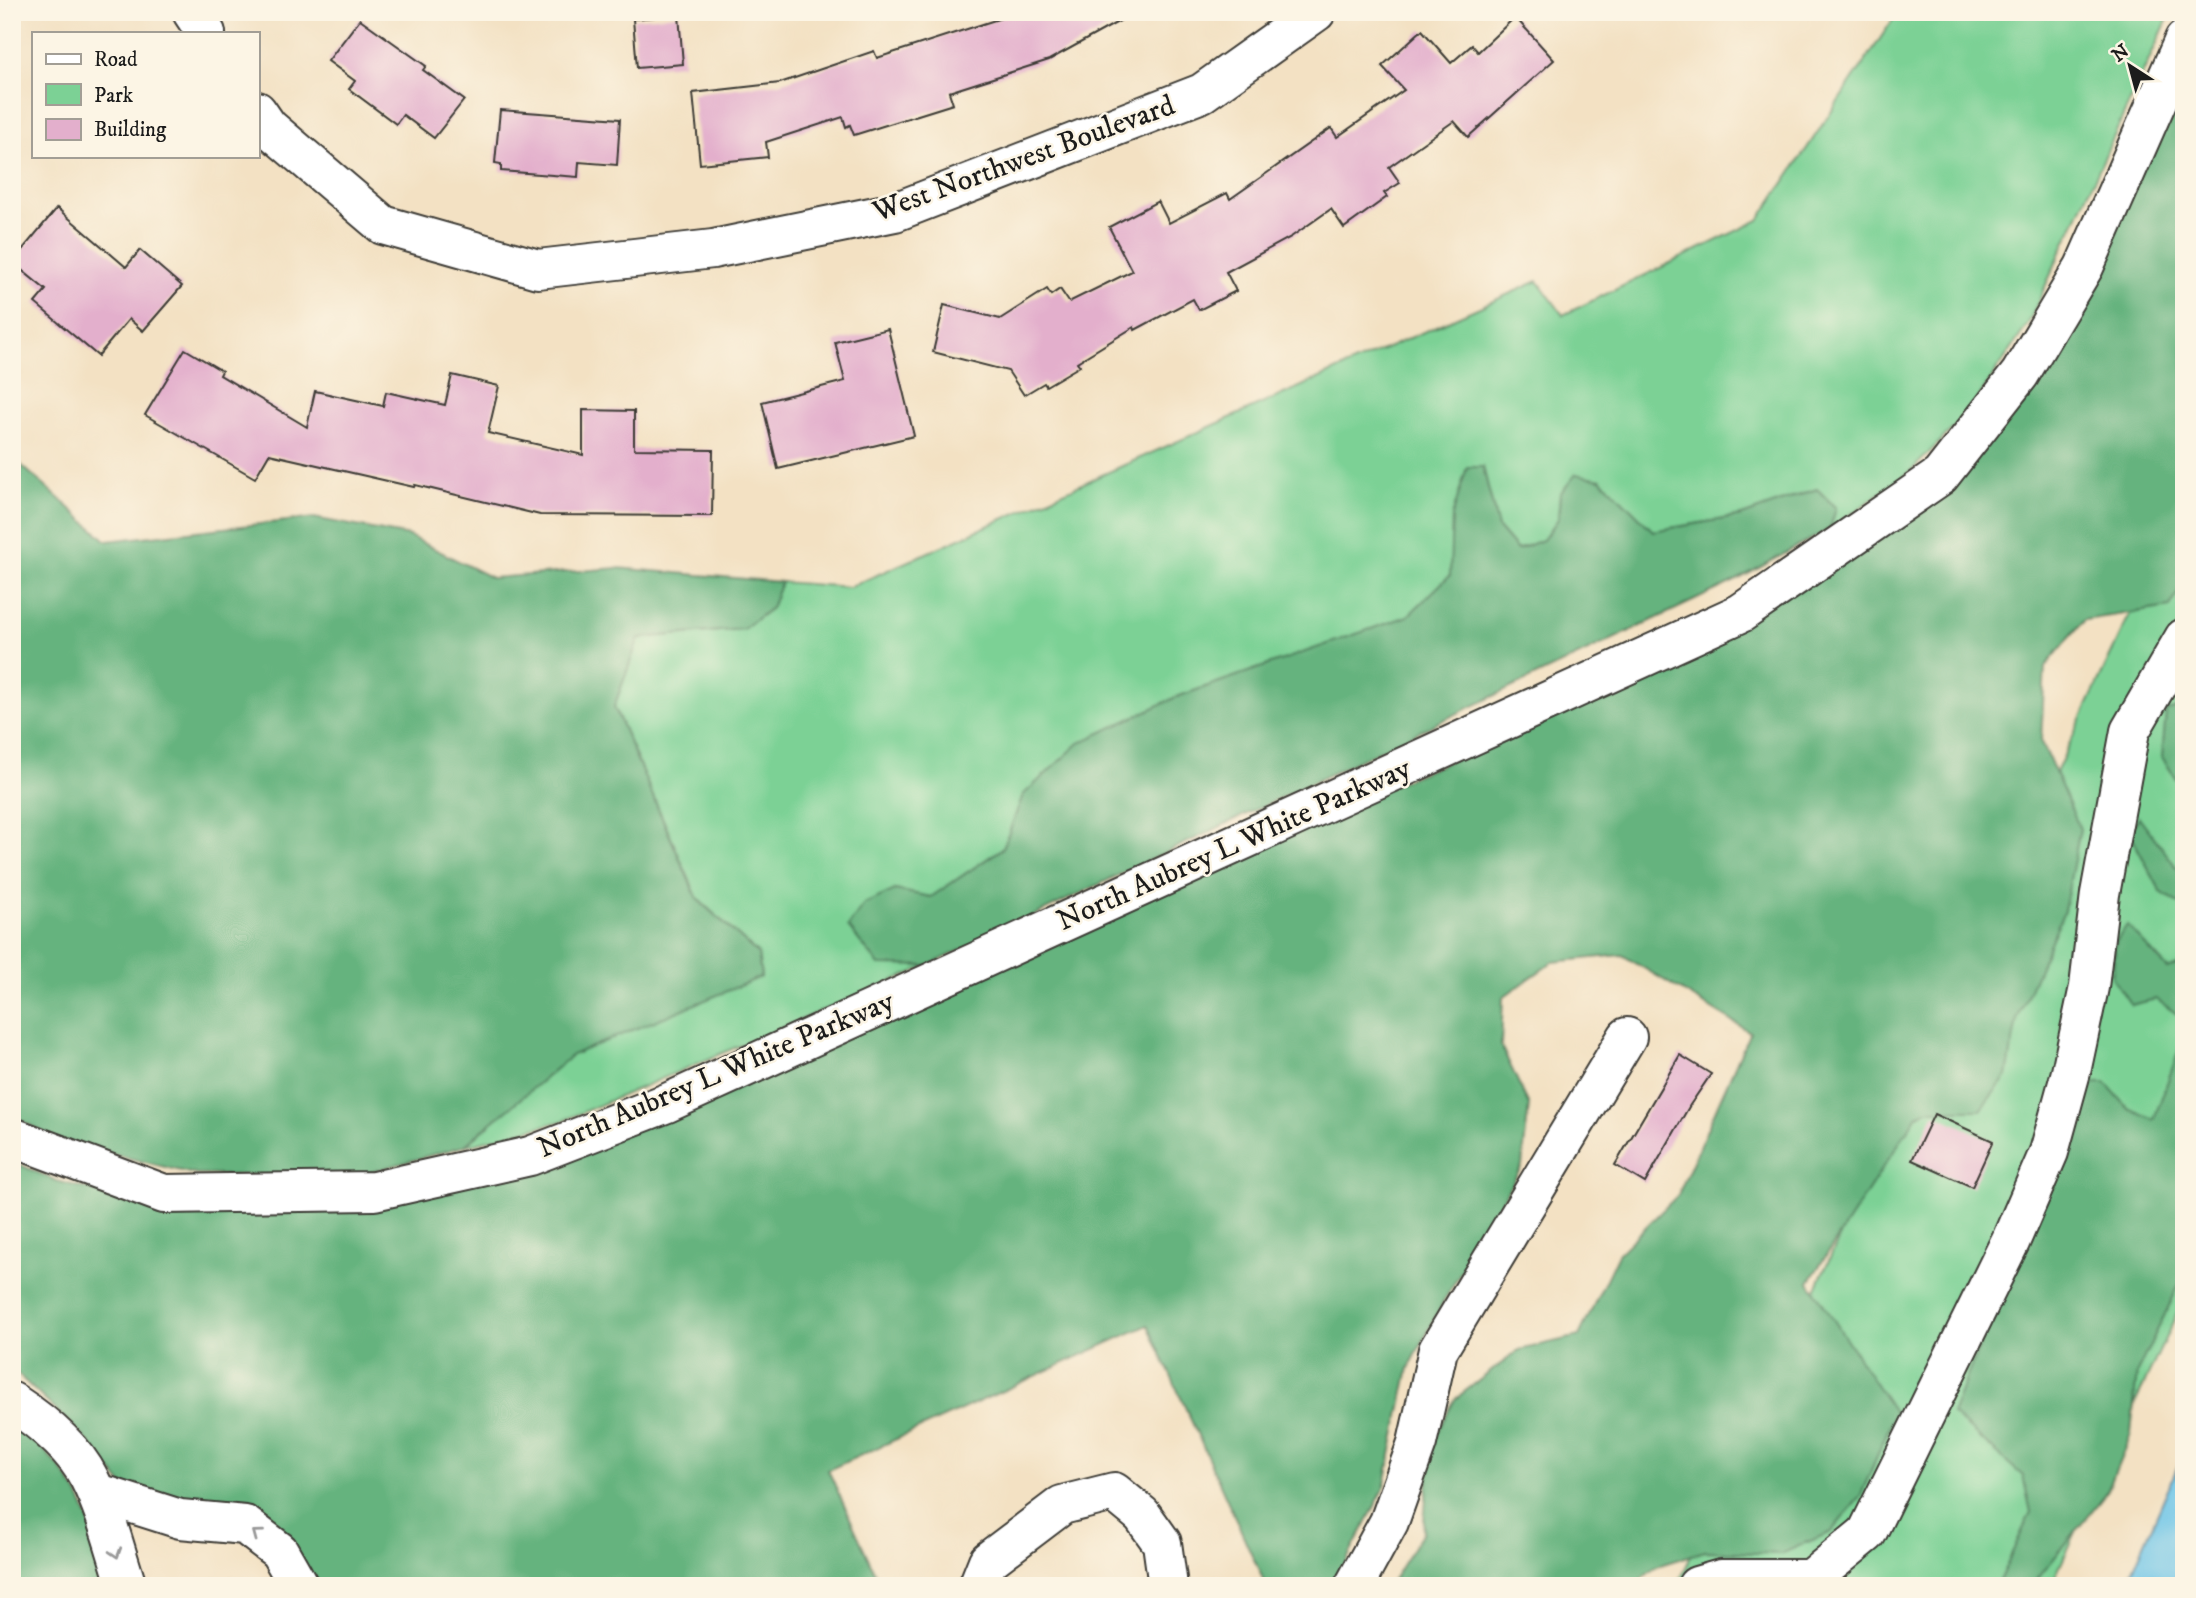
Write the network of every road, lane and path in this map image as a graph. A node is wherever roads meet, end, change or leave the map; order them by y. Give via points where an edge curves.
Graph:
1 (192, 12) edge
2 (1316, 12) edge
3 (205, 32) edge
4 (2184, 40) edge
5 (259, 113) edge
6 (2184, 638) edge
7 (1627, 1037) dead end
8 (12, 1137) edge
9 (12, 1402) edge
10 (98, 1485) junction
11 (1814, 1582) edge
12 (127, 1586) edge
13 (299, 1586) edge
14 (978, 1586) edge
15 (1168, 1586) edge
16 (1354, 1586) edge
17 (1698, 1586) edge

1 - 3 street
2 - 5 street, West Northwest Boulevard via 1202,93 895,212 713,249 538,269 383,225 268,127
4 - 8 street, North Aubrey L White Parkway via 2084,267 2020,374 1940,476 1741,613 667,1103 530,1156 374,1191 164,1194
6 - 11 street via 2130,731 2100,894 2089,987 2049,1152 2011,1240 1867,1533
7 - 16 street via 1438,1350 1412,1456 1389,1522
9 - 10 street via 36,1418
10 -> 12 street via 95,1491
13 -> 10 street via 279,1551 245,1524 180,1519
11 - 17 street via 1721,1579
14 - 15 street via 988,1561 1062,1505 1114,1492 1142,1515 1162,1543

